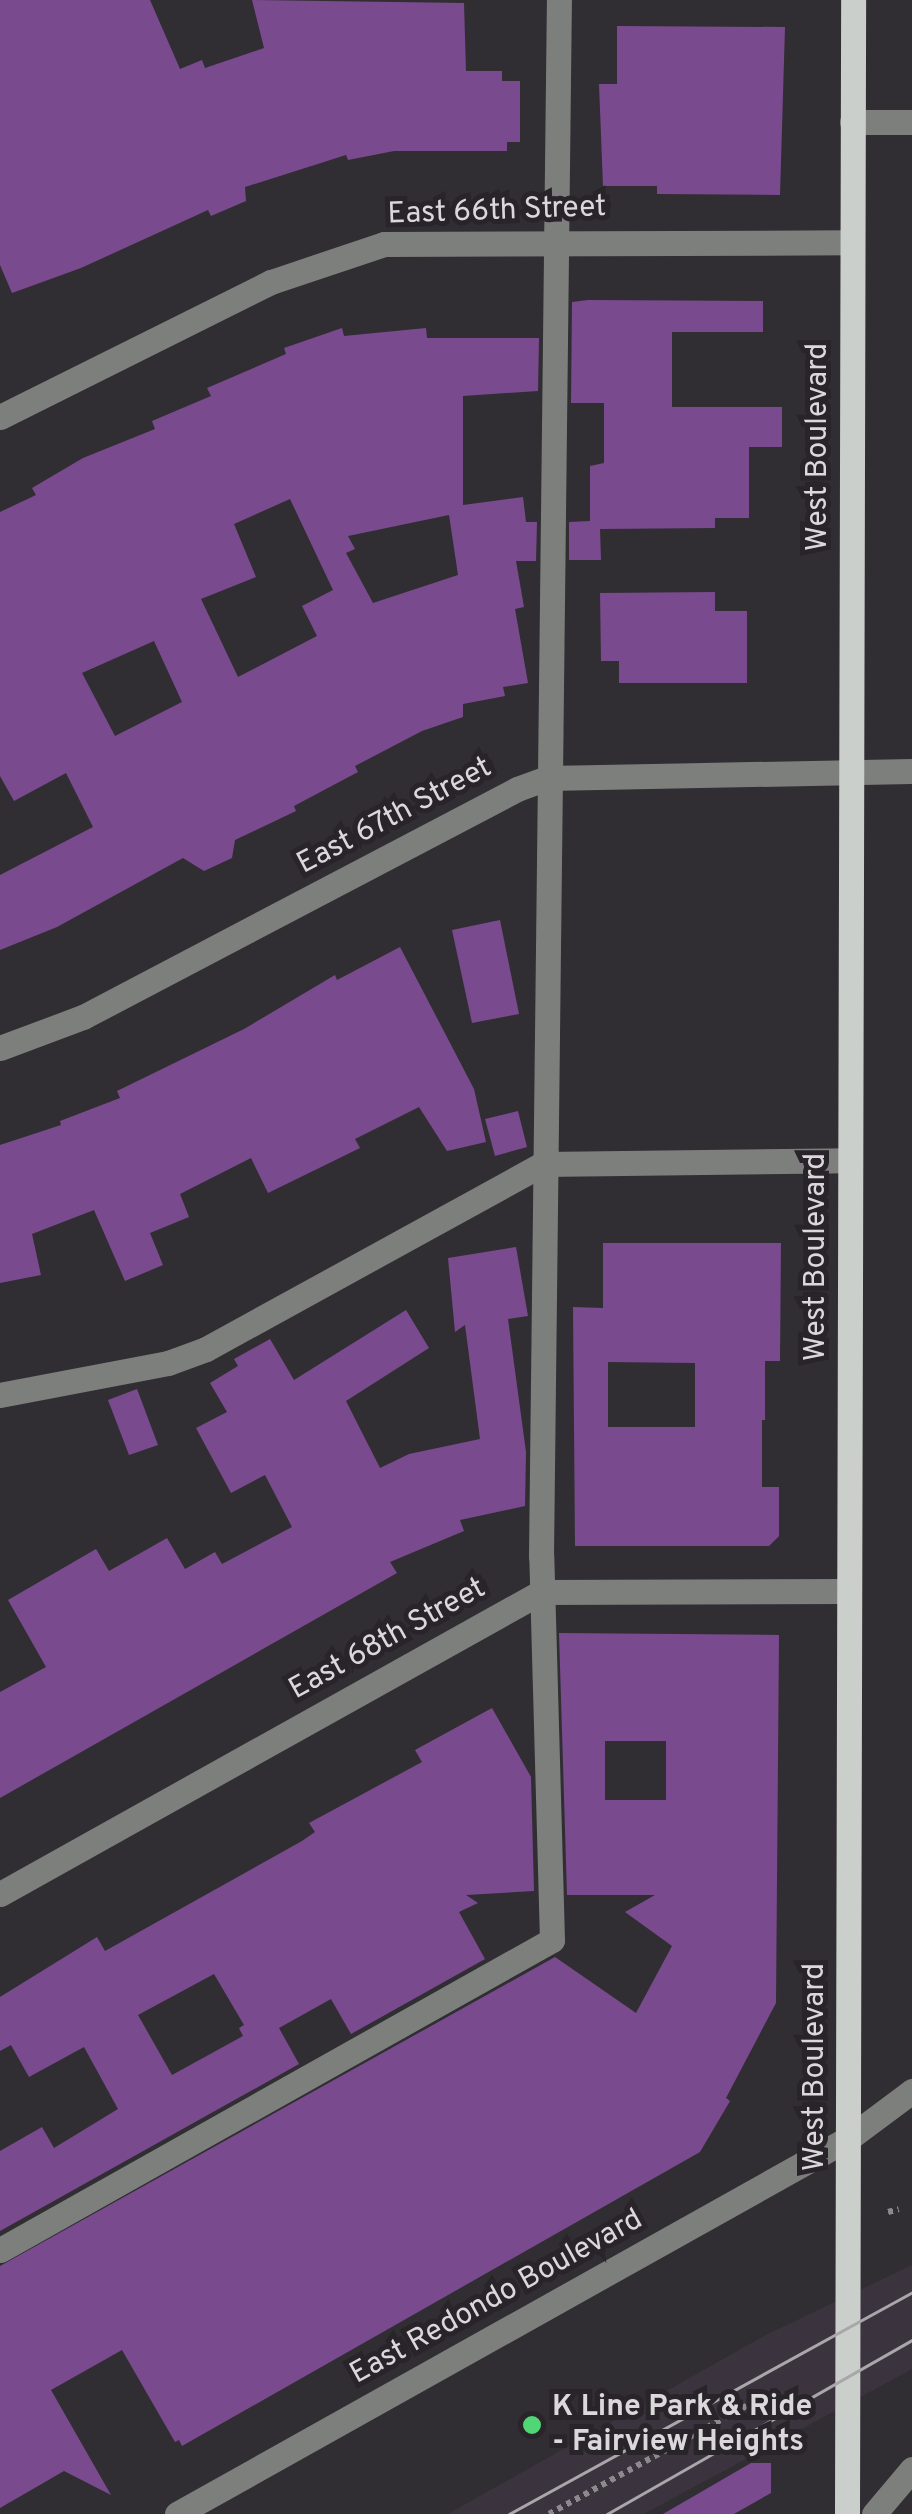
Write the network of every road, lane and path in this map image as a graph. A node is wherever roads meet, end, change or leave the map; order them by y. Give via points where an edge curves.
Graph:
1 (559, 0) edge
2 (853, 0) edge
3 (852, 122) junction
4 (912, 122) edge
5 (556, 241) junction
6 (852, 242) junction
7 (0, 417) edge
8 (851, 770) junction
9 (912, 770) edge
10 (548, 778) junction
11 (0, 1048) edge
12 (850, 1160) junction
13 (543, 1164) junction
14 (0, 1394) edge
15 (847, 1591) junction
16 (541, 1592) junction
17 (0, 1894) edge
18 (912, 2090) edge
19 (849, 2138) junction
20 (899, 2208) dead end
21 (888, 2212) dead end
22 (0, 2250) edge
23 (772, 2392) dead end
24 (912, 2468) edge
25 (176, 2514) edge
26 (549, 2514) edge
27 (847, 2514) edge
28 (874, 2514) edge

1 - 5 street
2 - 3 main road, West Boulevard
3 - 4 street
3 - 6 main road, West Boulevard
5 - 6 street, East 66th Street
5 - 7 street, East 66th Street via 384,244 271,282
5 - 10 street
6 - 8 main road, West Boulevard
8 - 9 street, East 67th Street
8 - 10 street, East 67th Street
8 - 12 main road, West Boulevard
10 - 11 street, East 67th Street via 83,1018
10 - 13 street
12 - 13 street
12 - 15 main road, West Boulevard
13 - 14 street via 206,1349
13 - 16 street
15 - 16 street, East 68th Street
15 - 19 main road, West Boulevard
16 - 17 street, East 68th Street
16 - 22 street via 552,1940
18 - 19 street, East Redondo Boulevard
19 - 25 street, East Redondo Boulevard
19 - 27 main road, West Boulevard
20 - 21 path
23 - 26 path
24 - 28 street

